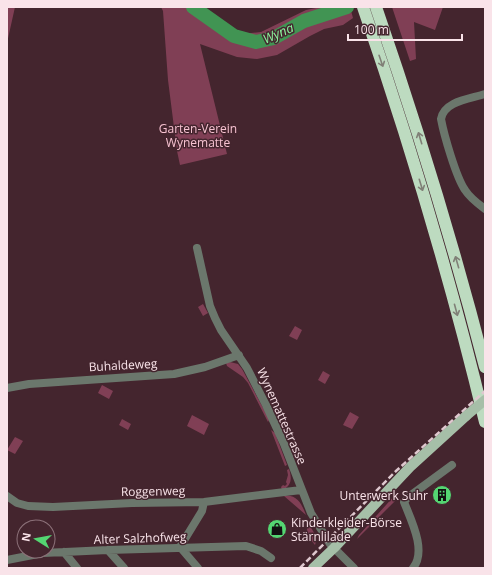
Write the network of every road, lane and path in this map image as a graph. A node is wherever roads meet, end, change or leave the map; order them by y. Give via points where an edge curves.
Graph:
1 (376, 7) edge
2 (363, 9) edge
3 (485, 94) edge
4 (485, 209) edge
5 (197, 248) dead end
6 (239, 355) junction
7 (485, 367) edge
8 (7, 388) edge
9 (485, 400) edge
10 (485, 422) edge
11 (452, 465) dead end
12 (301, 490) junction
13 (7, 496) edge
14 (204, 502) junction
15 (180, 547) junction
16 (334, 548) junction
17 (108, 550) junction
18 (64, 552) junction
19 (271, 558) dead end
20 (7, 560) edge
21 (77, 568) edge
22 (124, 568) edge
23 (198, 568) edge
24 (313, 568) edge
25 (354, 568) edge
26 (413, 568) edge

7 -> 1 highway via 438,198
2 -> 10 highway via 431,220
3 - 4 street via 450,105 443,112 441,119 464,188 470,197
5 - 6 street, Wynemattestrasse via 214,318
6 - 8 street, Buhaldeweg via 174,374 30,384
6 - 12 street, Wynemattestrasse via 259,390 284,444
9 - 16 main road, bridge via 410,468
11 - 26 street via 404,502 418,543 418,560
12 - 14 street, Roggenweg
12 - 16 street, Wynemattestrasse via 311,513
13 - 14 street, Roggenweg via 17,503 38,507
14 - 15 street via 202,511
15 - 17 street, Alter Salzhofweg
15 - 19 street, Alter Salzhofweg via 246,546
15 - 23 street
16 - 24 main road
16 - 25 street, Wynemattestrasse
17 - 18 street, Alter Salzhofweg
17 - 22 street
18 - 20 street, Alter Salzhofweg
18 - 21 street

